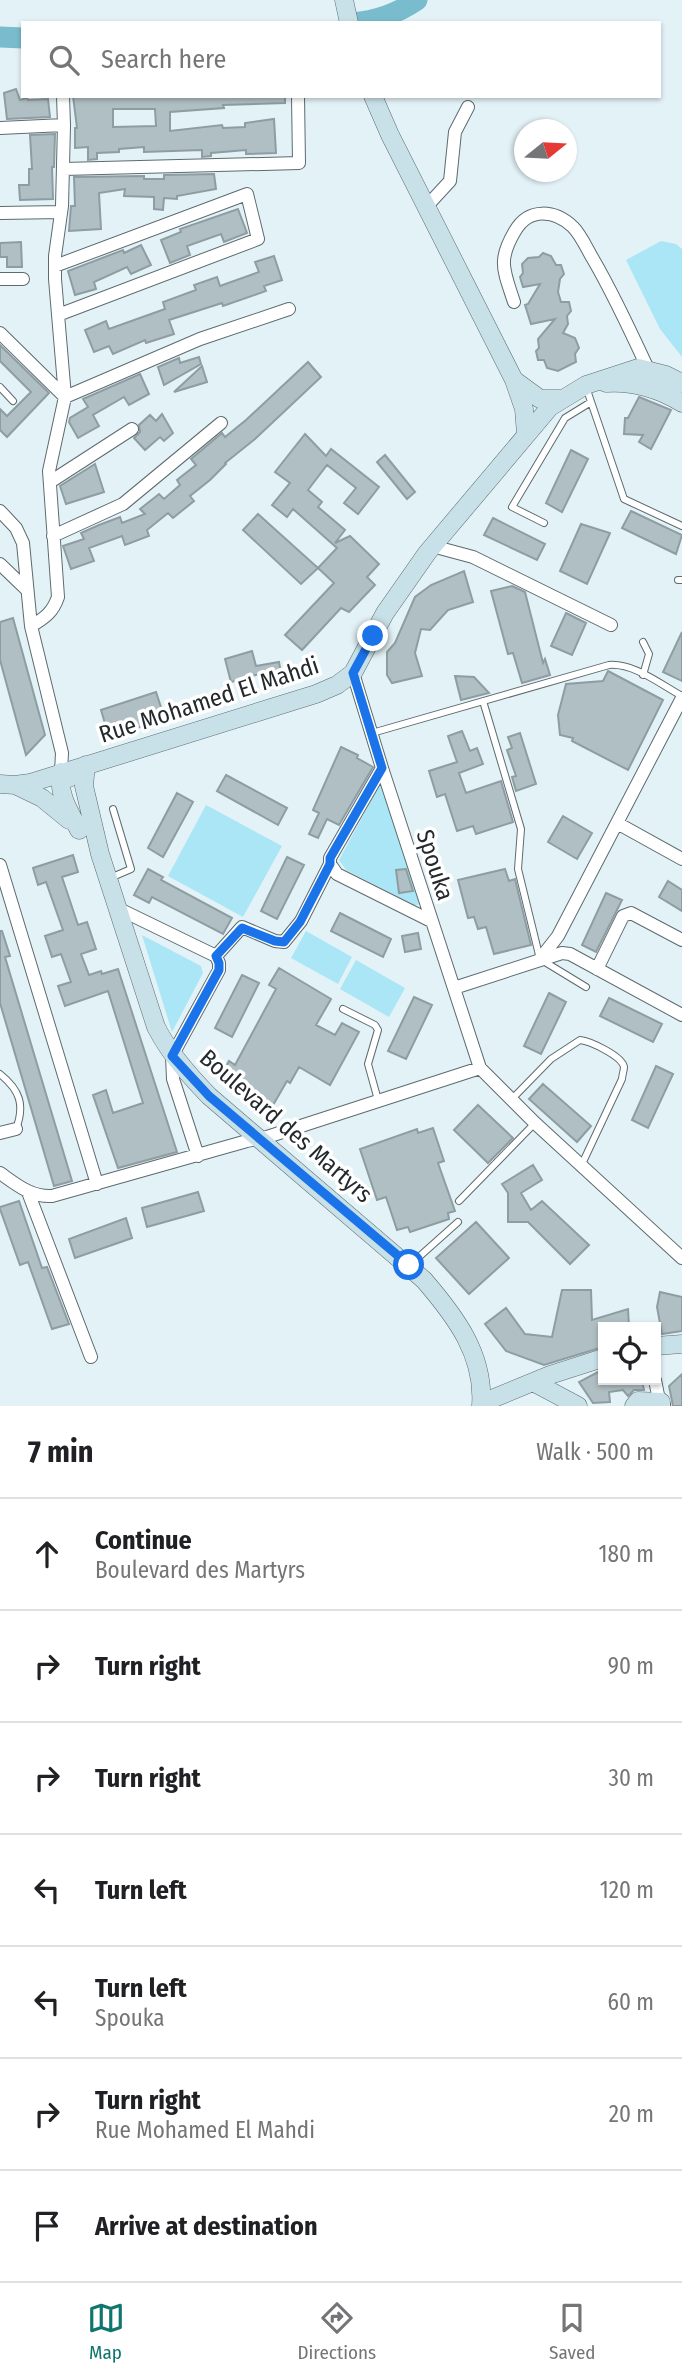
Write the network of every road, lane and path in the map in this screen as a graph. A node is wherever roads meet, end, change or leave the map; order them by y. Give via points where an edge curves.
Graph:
1 (344, 0) edge
2 (349, 21) edge
3 (63, 98) edge
4 (298, 98) edge
5 (374, 98) edge
6 (468, 107) dead end
7 (64, 125) junction
8 (0, 128) edge
9 (62, 169) junction
10 (426, 206) junction
11 (61, 212) junction
12 (0, 213) edge
13 (55, 266) junction
14 (0, 279) edge
15 (23, 279) dead end
16 (513, 302) dead end
17 (289, 309) dead end
18 (58, 315) junction
19 (0, 333) edge
20 (648, 369) junction
21 (514, 380) junction
22 (682, 383) edge
23 (0, 387) edge
24 (588, 394) junction
25 (65, 397) junction
26 (561, 399) junction
27 (13, 401) dead end
28 (682, 403) edge
29 (221, 423) dead end
30 (132, 429) dead end
31 (526, 434) junction
32 (50, 482) junction
33 (0, 511) edge
34 (544, 523) dead end
35 (682, 526) edge
36 (53, 537) junction
37 (432, 546) junction
38 (0, 564) edge
39 (26, 589) junction
40 (611, 625) dead end
41 (31, 626) junction
42 (643, 642) dead end
43 (353, 673) junction
44 (643, 675) junction
45 (682, 697) edge
46 (483, 701) junction
47 (372, 733) junction
48 (86, 765) junction
49 (382, 768) junction
50 (61, 772) junction
51 (8, 784) edge
52 (113, 809) dead end
53 (617, 823) junction
54 (86, 826) junction
55 (682, 859) edge
56 (0, 864) edge
57 (330, 864) junction
58 (108, 880) junction
59 (117, 908) junction
60 (431, 921) junction
61 (682, 940) edge
62 (216, 956) junction
63 (540, 959) junction
64 (597, 969) junction
65 (586, 987) dead end
66 (454, 988) junction
67 (344, 1009) dead end
68 (682, 1015) edge
69 (172, 1056) junction
70 (480, 1068) junction
71 (0, 1074) edge
72 (378, 1100) junction
73 (511, 1100) junction
74 (535, 1123) junction
75 (16, 1129) joint
76 (0, 1133) edge
77 (259, 1138) junction
78 (198, 1156) junction
79 (582, 1164) junction
80 (0, 1173) edge
81 (97, 1184) junction
82 (28, 1192) junction
83 (459, 1201) dead end
84 (458, 1222) dead end
85 (682, 1258) edge
86 (409, 1265) junction
87 (682, 1344) edge
88 (661, 1346) edge
89 (92, 1357) dead end
90 (598, 1360) edge
91 (533, 1382) junction
92 (656, 1385) edge
93 (481, 1404) edge
94 (663, 1404) edge
95 (510, 1406) edge
96 (578, 1406) edge
97 (634, 1406) edge

1 - 2 street
3 - 7 street
4 - 9 street via 299,163
5 - 10 street
6 - 10 street via 455,132 450,181
7 - 8 street
7 - 9 street
9 - 11 street
10 - 21 street
11 - 12 street
11 - 13 street
13 - 18 street
13 - 18 street via 247,194 258,239
14 - 15 street
16 - 20 street via 504,273 504,251 526,218 557,215 575,229 614,295
17 - 25 street via 200,339
18 - 25 street
19 - 25 street
20 - 22 street
20 - 24 street, Rue Mohamed El Mahdi via 624,371
21 - 26 street via 540,399
21 - 31 street
23 - 27 lane
24 - 26 street, Rue Mohamed El Mahdi
24 - 28 street via 623,382
24 - 34 lane via 565,418 512,507
24 - 35 lane via 624,499
25 - 32 street
26 - 31 street, Rue Mohamed El Mahdi
29 - 36 street via 123,504
30 - 32 street
31 - 37 street, Rue Mohamed El Mahdi
32 - 36 street
33 - 39 street via 21,535
36 - 41 street via 58,597 47,616
37 - 40 street via 473,557
37 - 43 street, Rue Mohamed El Mahdi via 385,613
38 - 39 street
39 - 41 street
41 - 50 street via 62,753
42 - 44 lane via 649,654
43 - 47 street, Spouka
43 - 48 street, Rue Mohamed El Mahdi via 316,694
44 - 45 lane
44 - 46 lane via 609,665
45 - 53 street
46 - 47 lane
46 - 63 lane via 521,829 518,869
47 - 49 street, Spouka
48 - 50 street, Rue Mohamed El Mahdi
48 - 54 street
49 - 57 street
49 - 60 street, Spouka
50 - 51 street, Rue Mohamed El Mahdi
50 - 54 street via 76,788
51 - 54 street via 42,797
52 - 58 lane via 131,869
53 - 55 street
53 - 63 street via 558,936
54 - 58 street, Boulevard des Martyrs
56 - 81 street
57 - 60 street via 337,874
57 - 62 street via 300,922 284,942 242,928
58 - 59 street, Boulevard des Martyrs
59 - 62 street
59 - 69 street, Boulevard des Martyrs via 156,1027
60 - 66 street, Spouka
61 - 64 street via 631,913 624,916
62 - 69 street via 219,970
63 - 64 street via 570,954
63 - 65 lane
63 - 66 street
64 - 68 street
66 - 70 street, Spouka
67 - 72 lane via 378,1030 368,1064
69 - 77 street, Boulevard des Martyrs via 209,1096
69 - 78 street via 173,1079
70 - 72 street
70 - 73 street
71 - 75 lane via 20,1100 22,1114
72 - 77 street
73 - 74 street
73 - 79 lane via 551,1059 580,1040 620,1059 622,1079
74 - 79 street
74 - 83 lane
75 - 76 street
77 - 78 street
77 - 86 street, Boulevard des Martyrs
78 - 81 street
79 - 85 street
80 - 82 street
81 - 82 street via 52,1196
82 - 89 street
84 - 86 lane
86 - 93 street, Boulevard des Martyrs via 449,1309 467,1339 482,1380
87 - 88 street
90 - 91 street
91 - 93 street
91 - 95 street
91 - 96 street
92 - 94 street
94 - 97 street via 638,1401

